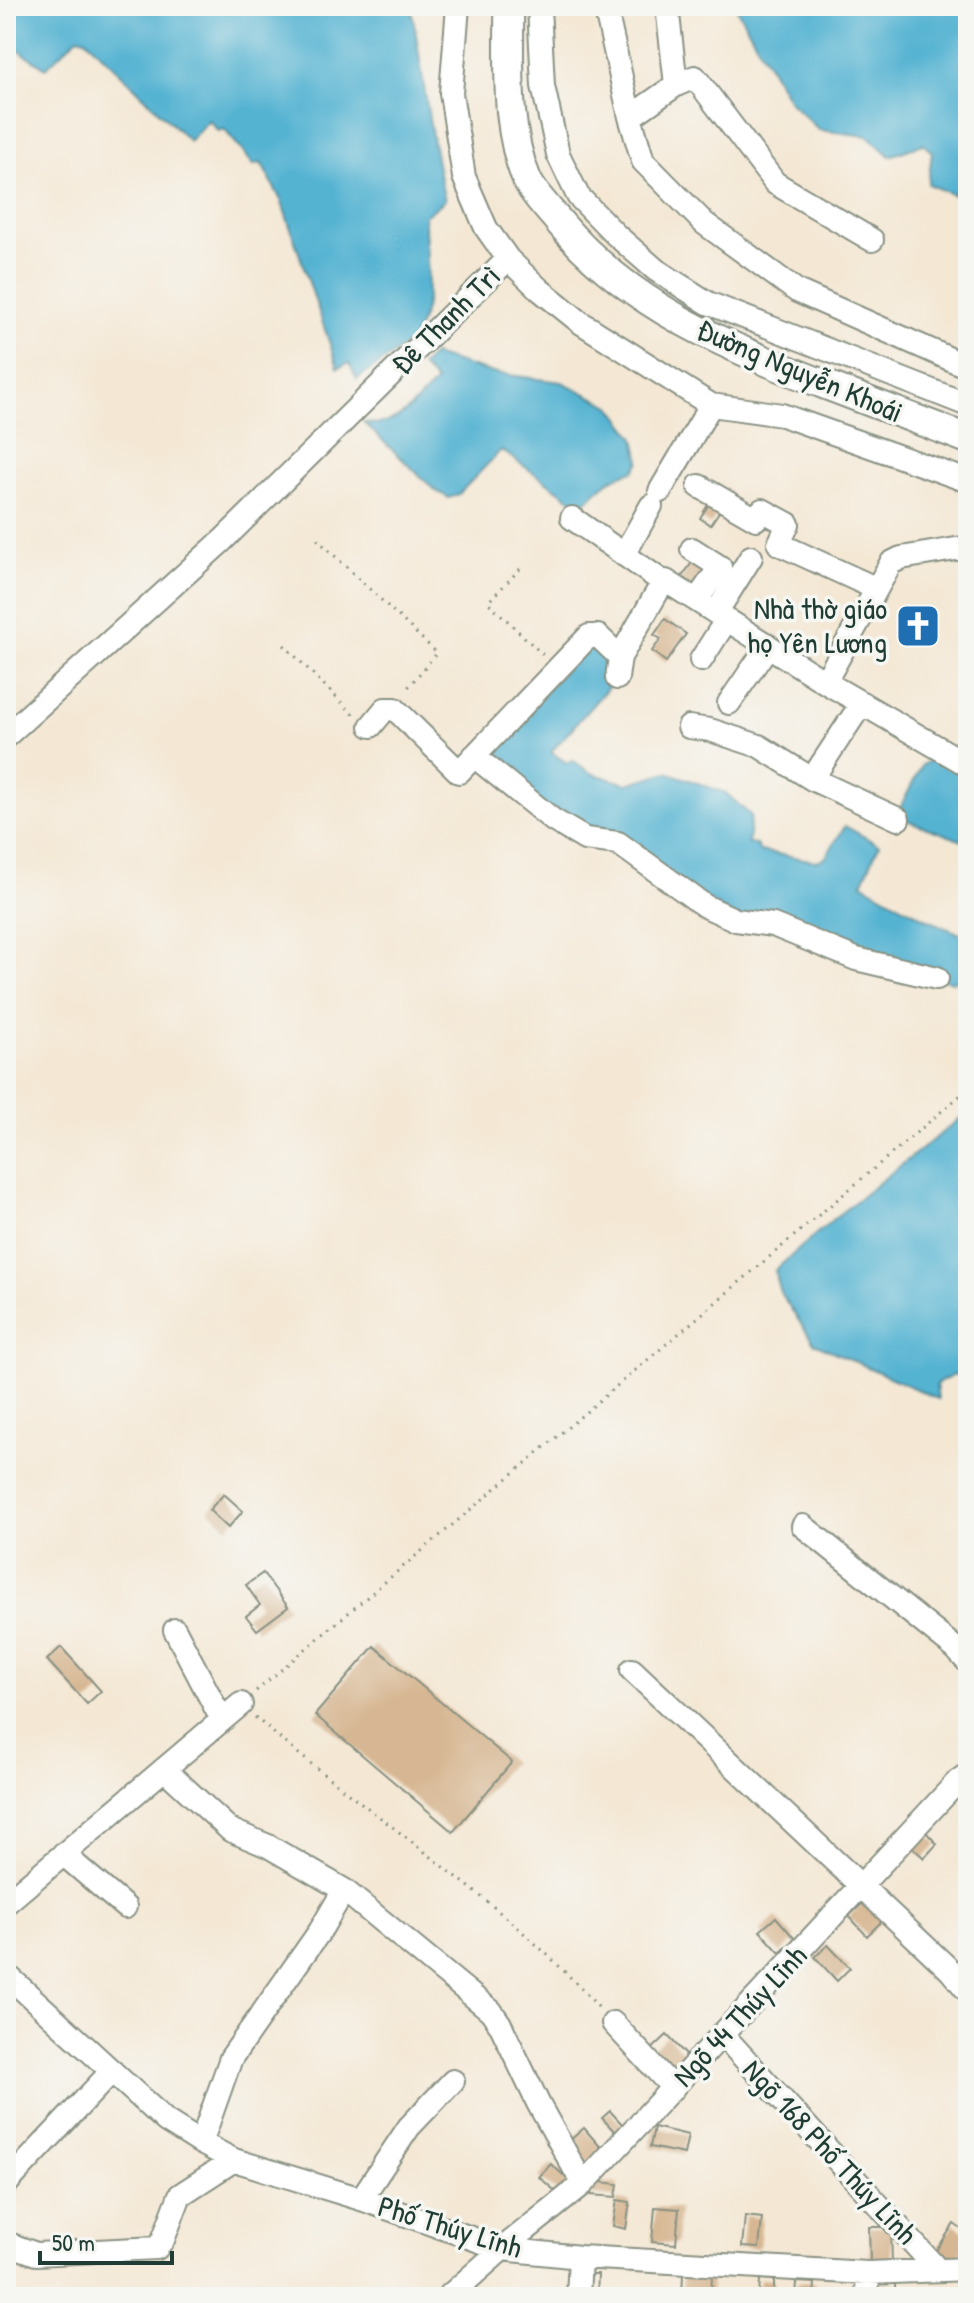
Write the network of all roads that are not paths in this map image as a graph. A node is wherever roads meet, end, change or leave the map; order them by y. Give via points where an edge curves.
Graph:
1 (458, 6) edge
2 (509, 6) edge
3 (539, 6) edge
4 (605, 6) edge
5 (667, 6) edge
6 (676, 85) junction
7 (630, 117) junction
8 (872, 240) dead end
9 (508, 259) junction
10 (968, 367) edge
11 (711, 405) junction
12 (968, 405) edge
13 (968, 439) edge
14 (968, 481) edge
15 (699, 486) dead end
16 (572, 518) dead end
17 (968, 547) edge
18 (692, 549) dead end
19 (624, 555) junction
20 (751, 557) dead end
21 (663, 582) junction
22 (875, 588) junction
23 (713, 611) junction
24 (768, 646) junction
25 (701, 660) dead end
26 (825, 682) junction
27 (729, 703) dead end
28 (862, 703) junction
29 (371, 726) road end
30 (689, 727) dead end
31 (6, 736) edge
32 (474, 756) junction
33 (968, 765) edge
34 (812, 779) junction
35 (898, 819) dead end
36 (937, 978) dead end
37 (803, 1526) dead end
38 (175, 1630) dead end
39 (968, 1662) edge
40 (632, 1670) dead end
41 (241, 1704) road end
42 (222, 1720) junction
43 (164, 1769) junction
44 (965, 1782) edge
45 (63, 1854) junction
46 (860, 1886) junction
47 (344, 1890) junction
48 (6, 1903) edge
49 (125, 1907) dead end
50 (6, 1974) edge
51 (968, 1991) edge
52 (613, 2023) road end
53 (722, 2034) junction
54 (112, 2071) junction
55 (453, 2081) dead end
56 (673, 2088) junction
57 (201, 2143) junction
58 (234, 2160) junction
59 (6, 2184) edge
60 (583, 2184) junction
61 (361, 2199) junction
62 (6, 2243) edge
63 (502, 2249) junction
64 (580, 2257) junction
65 (968, 2269) edge
66 (938, 2270) junction
67 (868, 2273) junction
68 (448, 2297) edge
69 (578, 2297) edge
70 (867, 2297) edge

1 - 9 street via 451,93 464,177 486,228
2 - 13 main road, Đường Nguyễn Khoái via 511,115 528,183 607,272 694,329 756,358
3 - 12 street via 543,86 558,154 578,196 616,235 656,270 708,303
4 - 7 street
5 - 6 street
6 - 7 street
6 - 8 street via 695,77 775,183
7 - 10 street via 643,161 704,223 797,291
9 - 11 street, Đê Thanh Trì via 580,322
9 - 31 street, Đê Thanh Trì via 223,540
11 - 14 street, Đê Thanh Trì via 782,415
11 - 19 street
15 - 22 street via 756,519 762,510 788,524 779,544
16 - 19 street
17 - 22 street via 901,558 891,563
18 - 23 street via 720,567
19 - 21 street
20 - 23 street
21 - 23 street
21 - 32 street via 618,667 598,636 589,636
22 - 26 street
23 - 24 street
23 - 25 street
24 - 26 street
24 - 27 street
26 - 28 street
28 - 33 street
28 - 34 street
29 - 32 street via 385,709 395,709 459,772
30 - 34 street via 759,746
32 - 36 street via 553,820 585,839 618,843 705,906 736,920 773,925 856,959
34 - 35 street
37 - 39 street
38 - 42 street
40 - 46 street
41 - 42 street
42 - 43 street
43 - 45 street
43 - 47 street via 230,1830
44 - 46 street, Ngõ 44 Thúy Lĩnh
45 - 48 street
45 - 49 street
46 - 51 street
46 - 53 street, Ngõ 44 Thúy Lĩnh
47 - 57 street via 231,2058
47 - 60 street via 491,2011
50 - 54 street, Phố Thúy Lĩnh
52 - 56 street
53 - 56 street, Ngõ 44 Thúy Lĩnh
53 - 66 street, Ngõ 168 Phố Thúy Lĩnh
54 - 57 street, Phố Thúy Lĩnh via 166,2121
54 - 59 street
55 - 61 street via 409,2127
56 - 60 street, Ngõ 44 Thúy Lĩnh
57 - 58 street, Phố Thúy Lĩnh
58 - 61 street, Phố Thúy Lĩnh
58 - 62 street via 180,2195 157,2248 36,2254
60 - 63 street, Ngõ 44 Thúy Lĩnh
61 - 63 street, Phố Thúy Lĩnh
63 - 64 street, Phố Thúy Lĩnh
63 - 68 street, Ngõ 44 Thúy Lĩnh
64 - 67 street, Phố Thúy Lĩnh
64 - 69 street
65 - 66 street, Phố Thúy Lĩnh
66 - 67 street, Phố Thúy Lĩnh
67 - 70 street

